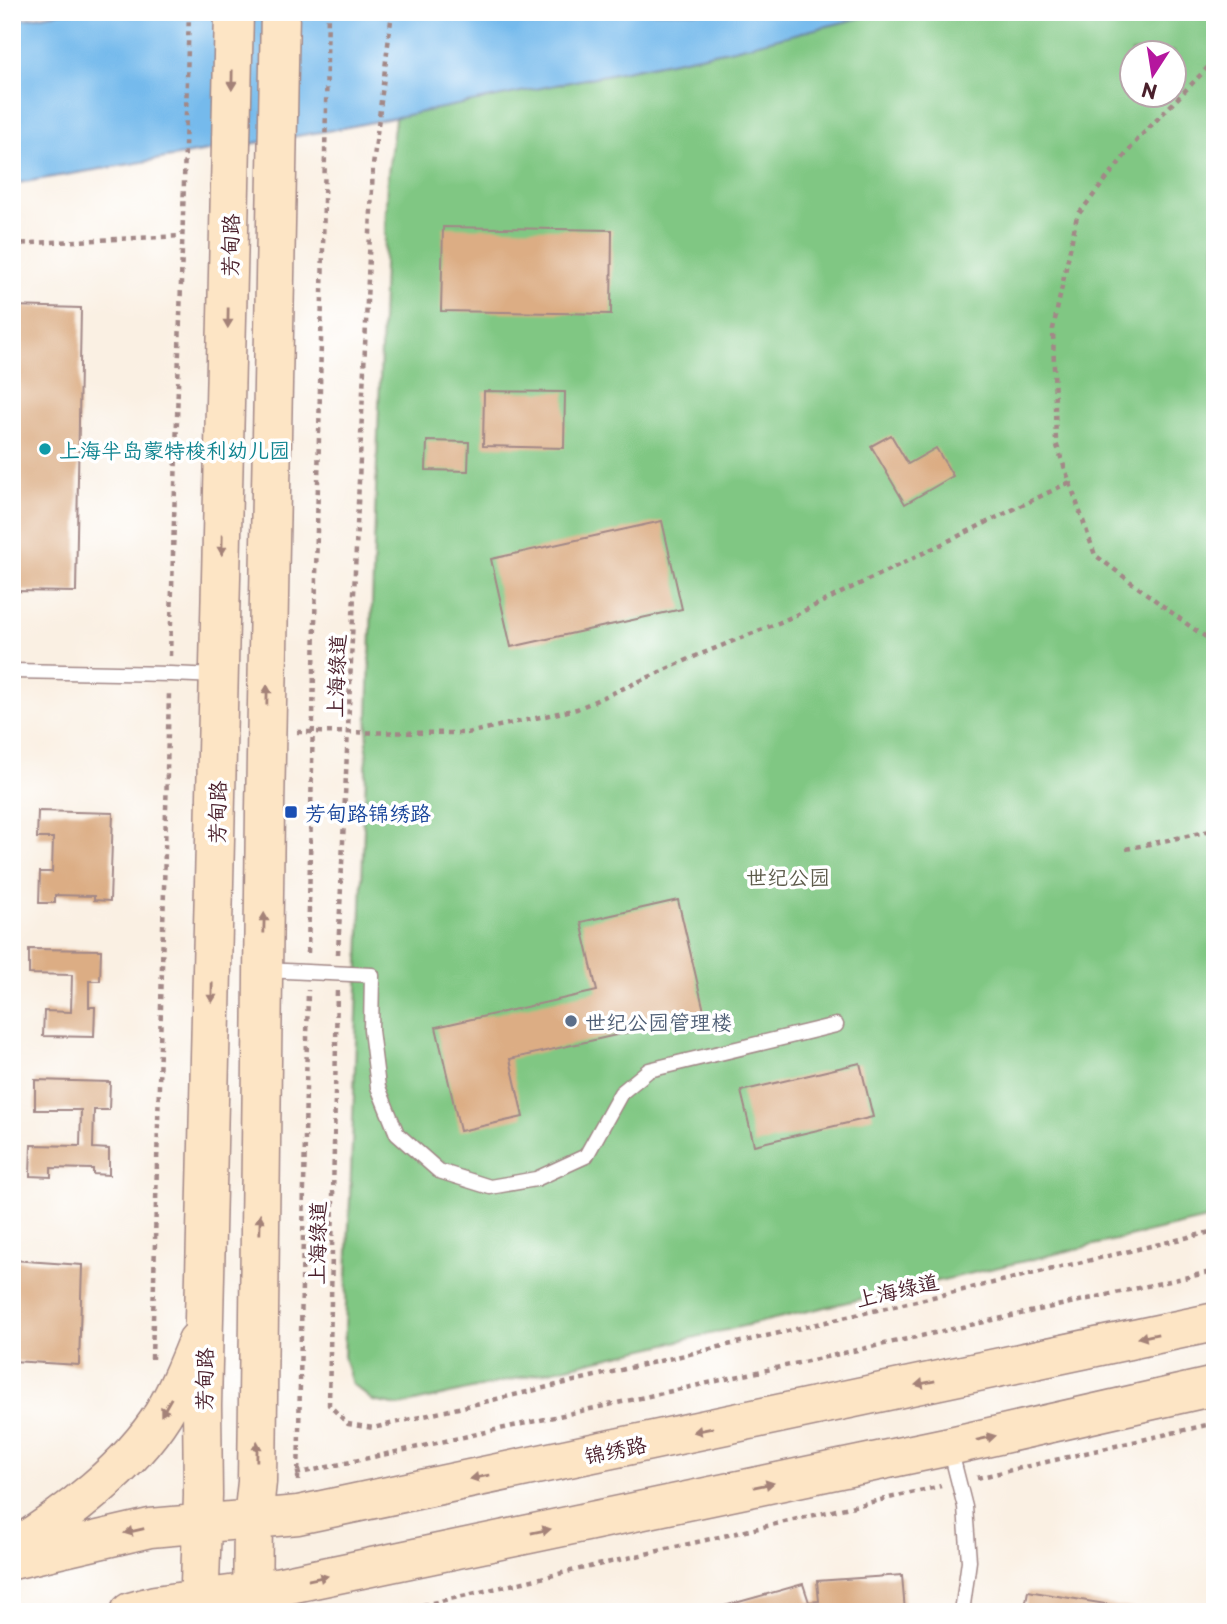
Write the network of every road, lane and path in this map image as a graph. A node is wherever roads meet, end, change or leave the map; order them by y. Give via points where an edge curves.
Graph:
1 (189, 12) edge
2 (234, 12) edge
3 (280, 12) edge
4 (328, 12) edge
5 (392, 12) edge
6 (1215, 60) edge
7 (181, 236) junction
8 (12, 244) edge
9 (1069, 482) junction
10 (1215, 643) edge
11 (12, 671) edge
12 (170, 674) junction
13 (219, 677) junction
14 (267, 731) junction
15 (313, 733) junction
16 (348, 734) junction
17 (1215, 830) edge
18 (1126, 849) dead end
19 (263, 970) junction
20 (308, 972) junction
21 (338, 975) junction
22 (836, 1025) dead end
23 (1215, 1231) edge
24 (1215, 1271) edge
25 (1215, 1322) edge
26 (204, 1323) junction
27 (152, 1362) dead end
28 (1215, 1386) edge
29 (1215, 1423) edge
30 (955, 1464) junction
31 (299, 1474) junction
32 (255, 1501) junction
33 (298, 1515) junction
34 (202, 1522) junction
35 (12, 1549) edge
36 (12, 1560) edge
37 (252, 1602) edge
38 (199, 1605) edge
39 (130, 1612) edge
40 (393, 1612) edge
41 (962, 1612) edge

1 - 7 path
2 -> 13 main road, 芳甸路
14 -> 3 main road
4 - 15 path
5 - 16 path, 上海绿道 via 373,166
6 - 9 path via 1138,139 1077,216 1053,329 1056,443
7 - 8 path
7 - 12 path
9 - 10 path via 1095,555
9 - 16 path via 783,621 577,709 467,733
11 - 12 lane
12 - 13 lane
12 - 27 path
13 -> 26 main road, 芳甸路
14 - 15 path
19 -> 14 main road
15 - 16 path
15 - 20 path
16 - 21 path, 上海绿道
17 - 18 path
19 - 20 lane
32 -> 19 main road
20 - 21 lane
20 - 31 path
21 - 22 lane via 372,975 371,1030 378,1087 397,1134 439,1171 490,1187 536,1180 586,1156 621,1093 649,1070
21 - 23 path, 上海绿道 via 329,1405 348,1424 373,1428
24 - 31 path
25 -> 33 main road, 锦绣路
26 - 34 main road, 芳甸路
26 -> 35 main road via 162,1414 137,1447 74,1508
30 -> 28 main road
29 - 30 path
37 -> 30 main road
30 - 40 path
30 - 41 lane via 965,1507 969,1561
31 - 32 path
31 - 33 path
32 - 33 main road, 锦绣路
32 - 34 main road, 锦绣路
32 - 37 main road
34 -> 36 main road, 锦绣路 via 150,1528
34 - 38 main road, 芳甸路
37 - 38 main road
38 - 39 main road via 155,1605

